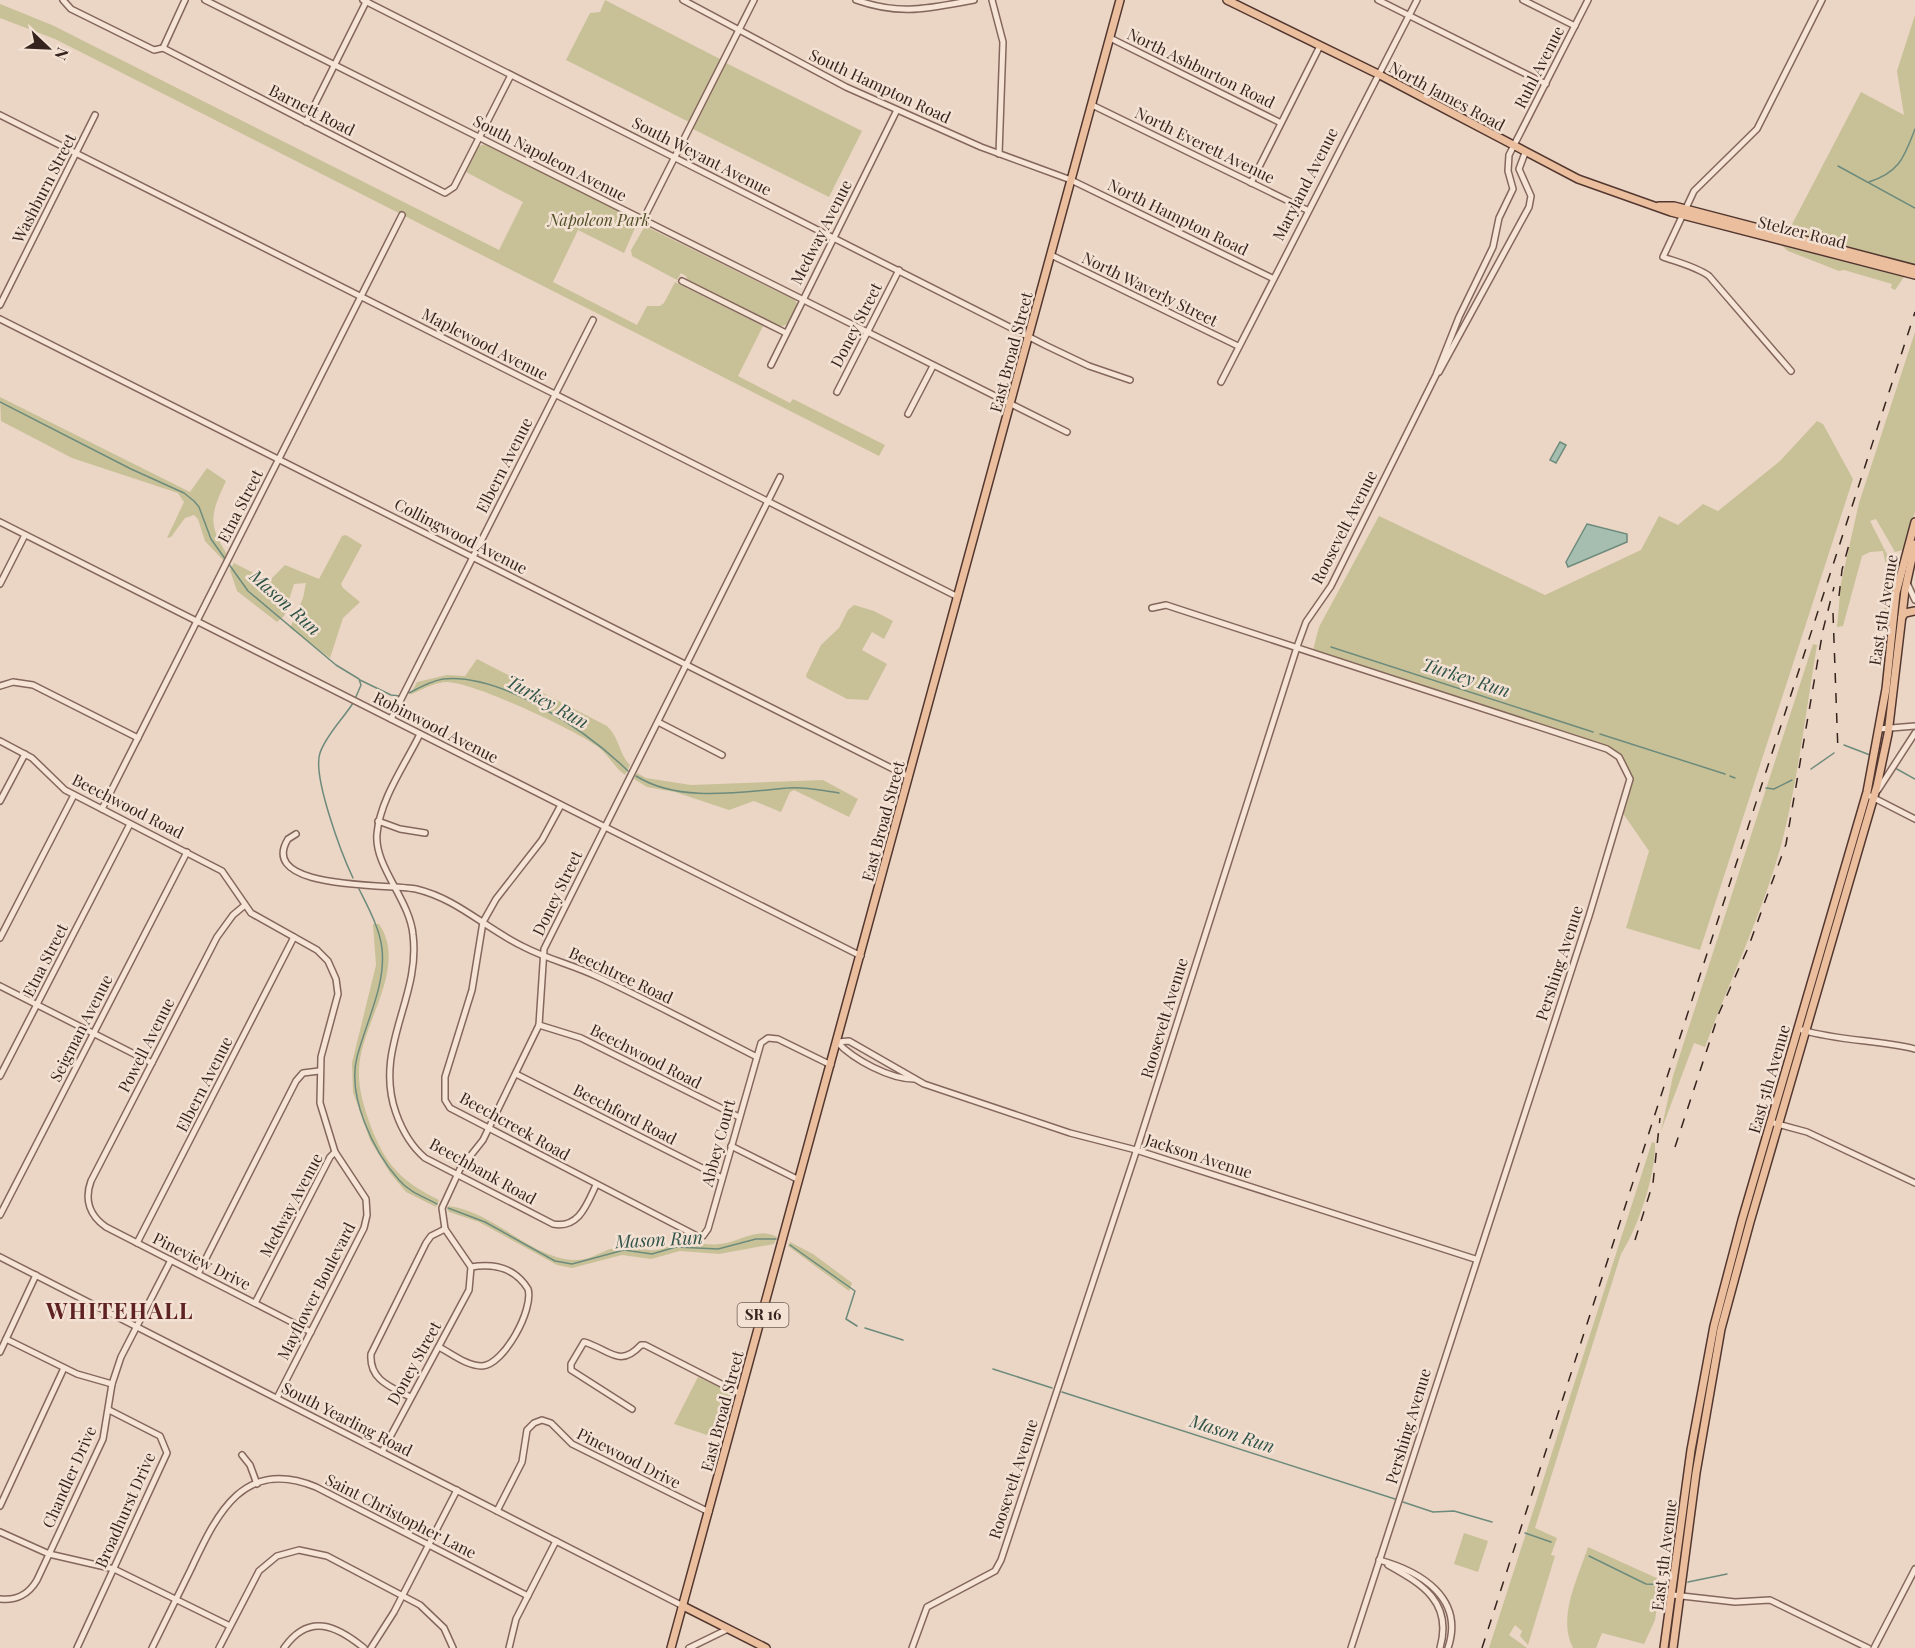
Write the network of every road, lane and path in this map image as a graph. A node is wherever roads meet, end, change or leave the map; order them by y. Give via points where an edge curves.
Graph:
1 (63, 0) edge
2 (185, 0) edge
3 (205, 0) edge
4 (683, 0) edge
5 (754, 0) edge
6 (856, 0) edge
7 (974, 0) edge
8 (992, 0) edge
9 (1120, 0) edge
10 (1227, 0) edge
11 (1378, 0) edge
12 (1417, 0) edge
13 (1523, 0) edge
14 (1588, 0) edge
15 (1822, 0) edge
16 (366, 1) edge
17 (1409, 16) junction
18 (1575, 26) junction
19 (739, 30) junction
20 (1110, 38) junction
21 (1320, 46) junction
22 (163, 48) junction
23 (335, 65) junction
24 (1378, 74) junction
25 (511, 75) junction
26 (1546, 84) junction
27 (1092, 105) junction
28 (897, 110) junction
29 (0, 115) edge
30 (96, 115) dead end
31 (306, 122) junction
32 (1281, 123) junction
33 (479, 138) junction
34 (1513, 147) junction
35 (1525, 153) junction
36 (77, 154) junction
37 (999, 154) junction
38 (675, 157) junction
39 (1071, 180) junction
40 (1251, 183) junction
41 (1307, 210) junction
42 (1685, 212) junction
43 (402, 215) dead end
44 (643, 220) junction
45 (834, 237) junction
46 (1051, 255) junction
47 (1896, 267) junction
48 (1915, 269) edge
49 (899, 270) junction
50 (1915, 275) edge
51 (1272, 278) junction
52 (682, 281) dead end
53 (361, 297) junction
54 (802, 301) junction
55 (0, 305) edge
56 (0, 319) edge
57 (593, 320) dead end
58 (786, 333) junction
59 (868, 334) junction
60 (1029, 336) junction
61 (1238, 346) junction
62 (771, 366) dead end
63 (933, 366) junction
64 (1791, 371) dead end
65 (1437, 375) junction
66 (1130, 380) dead end
67 (1221, 382) dead end
68 (837, 392) dead end
69 (556, 395) junction
70 (1011, 404) junction
71 (908, 414) dead end
72 (1067, 432) dead end
73 (279, 460) junction
74 (780, 477) dead end
75 (769, 502) junction
76 (0, 522) edge
77 (1915, 522) edge
78 (25, 534) junction
79 (1915, 544) edge
80 (473, 557) junction
81 (1901, 571) junction
82 (1906, 582) junction
83 (0, 584) edge
84 (958, 597) junction
85 (1915, 600) edge
86 (1152, 608) dead end
87 (1915, 611) edge
88 (1902, 617) junction
89 (197, 622) junction
90 (1297, 647) junction
91 (687, 664) junction
92 (0, 686) edge
93 (391, 720) junction
94 (657, 723) junction
95 (1915, 726) edge
96 (1879, 729) junction
97 (1889, 729) junction
98 (1915, 733) edge
99 (420, 734) junction
100 (138, 738) junction
101 (0, 741) edge
102 (25, 754) junction
103 (722, 755) dead end
104 (909, 777) junction
105 (74, 795) junction
106 (1866, 795) junction
107 (1874, 796) junction
108 (0, 801) edge
109 (561, 805) junction
110 (102, 809) junction
111 (1915, 819) edge
112 (378, 821) junction
113 (130, 824) junction
114 (605, 827) junction
115 (425, 832) dead end
116 (296, 834) dead end
117 (187, 852) junction
118 (396, 885) junction
119 (245, 905) junction
120 (483, 922) junction
121 (294, 937) junction
122 (0, 938) edge
123 (542, 956) junction
124 (861, 956) junction
125 (0, 986) edge
126 (37, 1005) junction
127 (539, 1025) junction
128 (1798, 1028) junction
129 (1806, 1031) junction
130 (93, 1034) junction
131 (837, 1042) junction
132 (1915, 1049) edge
133 (875, 1055) junction
134 (755, 1056) junction
135 (152, 1063) junction
136 (870, 1064) junction
137 (831, 1065) junction
138 (903, 1070) junction
139 (319, 1071) junction
140 (516, 1074) junction
141 (0, 1076) edge
142 (899, 1078) junction
143 (914, 1079) junction
144 (739, 1117) junction
145 (1774, 1123) junction
146 (488, 1130) junction
147 (731, 1146) junction
148 (1136, 1150) junction
149 (335, 1152) junction
150 (457, 1175) junction
151 (722, 1178) junction
152 (799, 1180) junction
153 (1915, 1183) edge
154 (596, 1185) junction
155 (89, 1205) joint
156 (0, 1215) edge
157 (445, 1229) junction
158 (703, 1236) joint
159 (137, 1243) junction
160 (0, 1257) edge
161 (1475, 1259) junction
162 (171, 1260) junction
163 (471, 1267) junction
164 (198, 1274) junction
165 (36, 1275) junction
166 (255, 1303) junction
167 (136, 1327) junction
168 (311, 1332) junction
169 (6, 1339) junction
170 (439, 1347) junction
171 (0, 1352) edge
172 (64, 1368) junction
173 (112, 1384) junction
174 (741, 1394) junction
175 (410, 1397) junction
176 (277, 1398) junction
177 (632, 1409) dead end
178 (109, 1410) junction
179 (382, 1452) junction
180 (242, 1455) dead end
181 (257, 1484) junction
182 (457, 1490) junction
183 (0, 1506) edge
184 (497, 1511) junction
185 (709, 1512) junction
186 (0, 1532) edge
187 (556, 1541) junction
188 (429, 1545) junction
189 (49, 1554) junction
190 (1379, 1560) junction
191 (114, 1569) junction
192 (1915, 1569) edge
193 (403, 1595) junction
194 (528, 1596) junction
195 (1677, 1596) junction
196 (0, 1599) edge
197 (176, 1599) junction
198 (683, 1606) junction
199 (230, 1626) junction
200 (728, 1629) junction
201 (77, 1648) edge
202 (152, 1648) edge
203 (219, 1648) edge
204 (284, 1648) edge
205 (364, 1648) edge
206 (371, 1648) edge
207 (453, 1648) edge
208 (509, 1648) edge
209 (671, 1648) edge
210 (689, 1648) edge
211 (766, 1648) edge
212 (912, 1648) edge
213 (1351, 1648) edge
214 (1440, 1648) edge
215 (1448, 1648) edge
216 (1664, 1648) edge
217 (1672, 1648) edge
218 (1868, 1648) edge
219 (1874, 1648) edge

1 - 22 street via 71,9 154,50
2 - 22 street
3 - 23 street, South Napoleon Avenue
4 - 19 street, South Hampton Road
5 - 19 street
6 - 7 street via 879,8 906,10
8 - 37 street via 1003,42
9 - 20 main road, East Broad Street / SR 16
10 - 21 main road, North James Road
11 - 17 street
12 - 17 street, Maryland Avenue
13 - 18 street
14 - 18 street, Ruhl Avenue
15 - 42 street via 1757,129 1694,191
16 - 23 street
16 - 25 street, South Weyant Avenue
17 - 24 street, Maryland Avenue
17 - 26 street
18 - 26 street, Ruhl Avenue
19 - 28 street, South Hampton Road
19 - 38 street
20 - 27 main road, East Broad Street / SR 16
20 - 32 street, North Ashburton Road
21 - 24 main road, North James Road
21 - 32 street
22 - 31 street, Barnett Road
23 - 31 street
23 - 33 street, South Napoleon Avenue
24 - 34 main road, North James Road
24 - 41 street, Maryland Avenue
25 - 33 street
25 - 38 street, South Weyant Avenue
26 - 34 street, Ruhl Avenue
27 - 39 main road, East Broad Street / SR 16
27 - 40 street, North Everett Avenue
28 - 37 street, South Hampton Road
28 - 45 street, Medway Avenue
29 - 36 street, Maplewood Avenue
30 - 36 street, Washburn Street
31 - 33 street, Barnett Road via 445,193 450,192
32 - 40 street
33 - 44 street, South Napoleon Avenue
34 - 35 main road, North James Road
34 - 65 street, Roosevelt Avenue via 1507,164 1513,189 1499,218 1493,247 1459,317
35 - 42 main road, North James Road via 1578,179
35 - 65 street, Roosevelt Avenue via 1519,169 1531,196 1529,207
36 - 53 street, Maplewood Avenue
36 - 55 street, Washburn Street
37 - 39 street, South Hampton Road
38 - 44 street
38 - 45 street, South Weyant Avenue
39 - 46 main road, East Broad Street / SR 16
39 - 51 street, North Hampton Road
40 - 41 street, North Everett Avenue
41 - 51 street, Maryland Avenue
42 - 47 main road, Stelzer Road
42 - 64 street via 1663,257 1700,269 1709,276
43 - 53 street, Etna Street
44 - 54 street, South Napoleon Avenue
45 - 49 street, South Weyant Avenue
45 - 54 street, Medway Avenue
46 - 60 main road, East Broad Street / SR 16
46 - 61 street, North Waverly Street
47 - 48 main road, Stelzer Road
47 - 50 main road, Stelzer Road
49 - 59 street, Doney Street
49 - 60 street, South Weyant Avenue
51 - 61 street, Maryland Avenue
52 - 58 street
53 - 69 street, Maplewood Avenue
53 - 73 street, Etna Street
54 - 58 street, Medway Avenue
54 - 59 street, South Napoleon Avenue
56 - 73 street, Collingwood Avenue
57 - 69 street, Elbern Avenue
58 - 62 street, Medway Avenue
59 - 63 street, South Napoleon Avenue
59 - 68 street, Doney Street
60 - 66 street, South Weyant Avenue via 1089,366
60 - 70 main road, East Broad Street / SR 16
61 - 67 street, Maryland Avenue
63 - 70 street, South Napoleon Avenue
63 - 71 street
65 - 90 street, Roosevelt Avenue via 1331,586 1306,622
69 - 75 street, Maplewood Avenue
69 - 80 street, Elbern Avenue
70 - 72 street, South Napoleon Avenue
70 - 84 main road, East Broad Street / SR 16
73 - 80 street, Collingwood Avenue
73 - 89 street, Etna Street
74 - 75 street, Doney Street
75 - 84 street, Maplewood Avenue
75 - 91 street, Doney Street
76 - 78 street, Robinwood Avenue
77 - 81 main road, East 5th Avenue
78 - 83 street
78 - 89 street, Robinwood Avenue
79 - 82 main road, East 5th Avenue
80 - 91 street, Collingwood Avenue
80 - 93 street, Elbern Avenue
81 - 82 street
81 - 96 main road, East 5th Avenue
82 - 85 street
82 - 88 main road, East 5th Avenue
84 - 104 main road, East Broad Street / SR 16
86 - 90 street, Pershing Avenue via 1166,605
87 - 88 main road
88 - 97 main road, East 5th Avenue
89 - 93 street, Robinwood Avenue
89 - 100 street, Etna Street
90 - 148 street, Roosevelt Avenue
90 - 161 street, Pershing Avenue via 1607,749 1619,757 1630,779 1589,916
91 - 94 street, Doney Street
91 - 104 street, Collingwood Avenue
92 - 100 street via 9,682 29,684
93 - 99 street, Robinwood Avenue
94 - 103 street
94 - 114 street, Doney Street
95 - 97 street
96 - 97 street
96 - 106 main road, East 5th Avenue
97 - 107 main road, East 5th Avenue
98 - 107 street
99 - 109 street, Robinwood Avenue
99 - 112 street, Beechbank Road
100 - 110 street, Etna Street
101 - 102 street, Beechwood Road
102 - 105 street, Beechwood Road
102 - 108 street
104 - 124 main road, East Broad Street / SR 16
105 - 110 street, Beechwood Road
105 - 122 street
106 - 107 street
106 - 128 main road, East 5th Avenue
107 - 111 street
107 - 129 main road, East 5th Avenue
109 - 114 street, Robinwood Avenue
109 - 120 street, Beechcreek Road via 542,840
110 - 113 street, Beechwood Road
112 - 115 street
112 - 118 street, Beechbank Road via 379,854
113 - 117 street, Beechwood Road
113 - 126 street, Etna Street
114 - 123 street, Doney Street
114 - 124 street, Robinwood Avenue
116 - 118 street, Beechtree Road via 288,839 285,851 288,862 299,874 324,881
117 - 119 street, Mayflower Boulevard via 222,871
117 - 130 street, Seigman Avenue
118 - 120 street, Beechtree Road via 456,903
118 - 150 street, Beechbank Road via 410,919 414,947 413,974 393,1039 392,1099 402,1127 419,1153
119 - 121 street, Mayflower Boulevard via 259,919
119 - 135 street, Powell Avenue via 217,937
120 - 123 street, Beechtree Road
120 - 146 street, Beechcreek Road via 472,990 444,1094 454,1112
121 - 139 street, Mayflower Boulevard via 324,956 338,986
121 - 159 street, Elbern Avenue
123 - 127 street, Doney Street
123 - 134 street, Beechtree Road via 599,977
124 - 131 main road, East Broad Street / SR 16
125 - 126 street
126 - 130 street
126 - 141 street, Etna Street
127 - 140 street, Doney Street
127 - 144 street, Beechwood Road via 581,1038
128 - 129 street
128 - 145 main road, East 5th Avenue
129 - 132 street
129 - 145 main road, East 5th Avenue
130 - 135 street
130 - 156 street, Seigman Avenue
131 - 133 street, Jackson Avenue via 849,1041
131 - 136 street, Jackson Avenue via 845,1051
131 - 137 main road, East Broad Street / SR 16
133 - 136 street
133 - 138 street, Jackson Avenue
134 - 137 street via 761,1043 773,1038
134 - 144 street, Abbey Court
135 - 155 street, Powell Avenue via 91,1181
136 - 142 street, Jackson Avenue
137 - 152 main road, East Broad Street / SR 16
138 - 142 street
138 - 143 street, Jackson Avenue
139 - 149 street, Mayflower Boulevard via 323,1118
139 - 164 street via 303,1073 296,1081
140 - 146 street, Doney Street
140 - 151 street, Beechford Road
142 - 143 street, Jackson Avenue
143 - 148 street, Jackson Avenue via 1070,1133
144 - 147 street, Abbey Court
145 - 153 street via 1807,1132
145 - 195 main road, East 5th Avenue via 1713,1371
146 - 150 street, Doney Street
146 - 154 street, Beechcreek Road
147 - 151 street, Abbey Court
147 - 152 street
148 - 161 street, Jackson Avenue
148 - 212 street, Roosevelt Avenue via 999,1565 995,1571 927,1607
149 - 166 street, Medway Avenue
149 - 168 street, Mayflower Boulevard via 364,1193 368,1215
150 - 154 street, Beechbank Road via 561,1225 579,1217
150 - 157 street, Doney Street via 442,1208
151 - 158 street, Abbey Court
152 - 174 main road, East Broad Street / SR 16
154 - 158 street, Beechcreek Road via 695,1236
155 - 159 street, Pineview Drive via 100,1223
157 - 163 street
157 - 175 street via 426,1243 371,1354 378,1379
159 - 162 street, Pineview Drive
160 - 165 street, South Yearling Road
161 - 190 street, Pershing Avenue
162 - 164 street, Pineview Drive
162 - 167 street, Chandler Drive
163 - 170 street, Doney Street via 469,1290
163 - 170 street via 494,1265 517,1276 528,1288 528,1307 506,1350 492,1364 470,1364
164 - 166 street, Pineview Drive
165 - 167 street, South Yearling Road
165 - 169 street
166 - 168 street, Pineview Drive
167 - 173 street, Chandler Drive
167 - 176 street, South Yearling Road
168 - 176 street, Mayflower Boulevard
169 - 171 street
169 - 172 street
170 - 175 street, Doney Street
172 - 173 street
172 - 183 street
173 - 178 street, Chandler Drive
174 - 177 street via 645,1345 623,1358 584,1342 570,1364 571,1370
174 - 185 main road, East Broad Street / SR 16
175 - 179 street, Doney Street
176 - 179 street, South Yearling Road
178 - 189 street, Chandler Drive via 98,1451
178 - 191 street, Broadhurst Drive via 160,1436 166,1453
179 - 182 street, South Yearling Road
180 - 181 street
181 - 188 street, Saint Christopher Lane via 280,1480 306,1483
181 - 197 street via 236,1495 218,1514
182 - 184 street, South Yearling Road
182 - 188 street
184 - 185 street, Pinewood Drive via 522,1462 527,1430 542,1420 551,1423 572,1444
184 - 187 street, South Yearling Road
185 - 198 main road, East Broad Street / SR 16
186 - 189 street
187 - 194 street
187 - 198 street, South Yearling Road
188 - 193 street
188 - 194 street, Saint Christopher Lane
189 - 191 street
189 - 196 street, Chandler Drive via 34,1586 18,1598
190 - 213 street, Pershing Avenue
190 - 214 street via 1414,1580 1436,1600 1443,1626
190 - 215 street via 1423,1578 1441,1595 1450,1612
191 - 197 street
191 - 201 street, Broadhurst Drive
192 - 219 street
193 - 199 street via 318,1552 288,1552 259,1571
193 - 206 street
193 - 207 street via 437,1620
194 - 208 street via 516,1619
195 - 216 main road, East 5th Avenue
195 - 217 main road, East 5th Avenue
195 - 218 street via 1735,1602 1770,1600
197 - 199 street
197 - 202 street
198 - 200 main road
198 - 209 main road, East Broad Street / SR 16
199 - 203 street
200 - 210 street
200 - 211 main road
204 - 205 street via 301,1631 324,1626 346,1633

